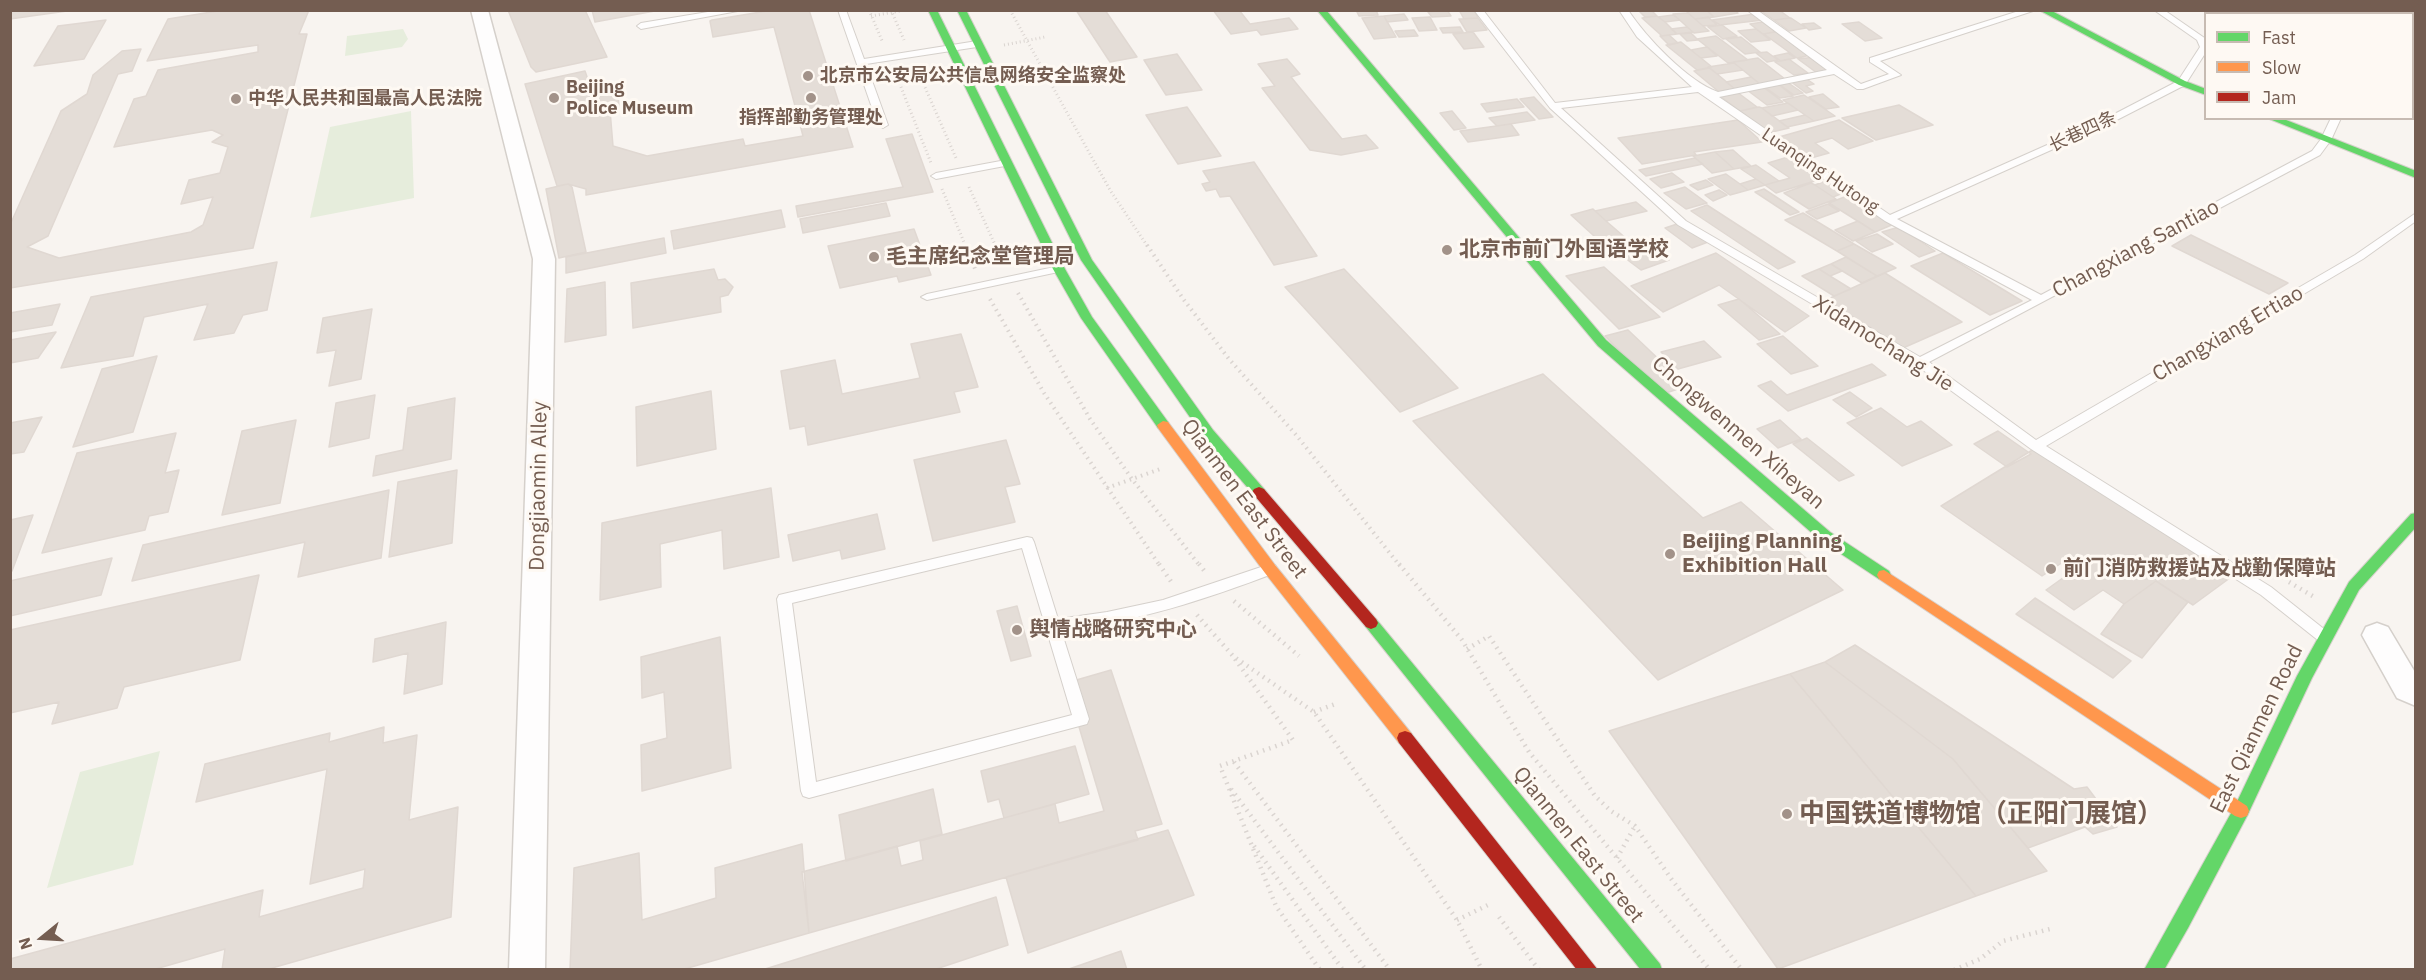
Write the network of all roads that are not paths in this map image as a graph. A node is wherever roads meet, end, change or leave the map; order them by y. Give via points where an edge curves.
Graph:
1 (479, 10) edge
2 (739, 10) edge
3 (842, 10) edge
4 (932, 10) edge
5 (961, 10) edge
6 (1321, 10) edge
7 (1478, 10) edge
8 (1623, 10) edge
9 (1751, 10) edge
10 (2032, 10) edge
11 (2043, 10) edge
12 (2158, 10) edge
13 (641, 26) dead end
14 (977, 44) junction
15 (949, 48) junction
16 (862, 62) junction
17 (1826, 65) junction
18 (2182, 83) junction
19 (1700, 89) junction
20 (2204, 92) edge
21 (1553, 106) junction
22 (2276, 120) edge
23 (2335, 120) edge
24 (883, 124) dead end
25 (2326, 140) junction
26 (1006, 163) junction
27 (2415, 175) edge
28 (936, 176) road end
29 (2415, 216) edge
30 (1889, 219) junction
31 (1059, 269) junction
32 (927, 297) dead end
33 (2041, 300) junction
34 (1920, 362) junction
35 (2036, 446) junction
36 (2415, 518) edge
37 (1270, 569) junction
38 (1052, 625) junction
39 (2376, 635) dead end
40 (2324, 637) junction
41 (2415, 693) edge
42 (2241, 811) junction
43 (527, 969) edge
44 (1589, 969) edge
45 (1653, 969) edge
46 (2153, 969) edge

1 - 43 street, Dongjiaomin Alley via 544,259
2 - 13 lane
3 - 16 lane
4 - 15 main road, Qianmen East Street
5 - 14 main road, Qianmen East Street
6 - 42 main road, Chongwenmen Xiheyan via 1619,358 1825,537
7 - 21 lane, Xidamochang Jie
8 - 19 lane, Luanqing Hutong via 1640,35
9 - 17 lane
10 - 17 lane via 1873,60 1896,75 1860,87
11 - 18 main road
12 - 18 lane via 2201,39 2204,46
14 - 15 lane
14 - 45 main road, Qianmen East Street via 1087,260 1202,424 1346,593
15 - 16 lane
15 - 26 main road, Qianmen East Street
16 - 24 lane
17 - 19 lane via 1836,71 1717,95
18 - 20 main road
18 - 30 lane, 长巷四条 via 2104,123
19 - 21 lane
19 - 30 lane, Luanqing Hutong
21 - 34 lane, Xidamochang Jie via 1682,223
22 - 25 main road
23 - 25 lane, Changxiang Santiao
25 - 27 main road
25 - 33 lane, Changxiang Santiao via 2316,153
26 - 28 lane
26 - 31 main road, Qianmen East Street
29 - 35 lane, Changxiang Ertiao via 2359,257
30 - 33 lane, Luanqing Hutong
31 - 32 lane
31 - 37 main road, Qianmen East Street via 1144,401
33 - 34 lane, Changxiang Santiao
34 - 35 lane, Xidamochang Jie
35 - 40 lane, Xidamochang Jie via 2266,591
36 - 40 main road, East Qianmen Road via 2354,586
37 - 38 lane via 1218,588 1091,623
37 - 44 main road, Qianmen East Street
38 - 38 lane via 1027,542 784,599 809,791 1081,718
39 - 41 street via 2408,689
40 - 42 main road, East Qianmen Road
42 - 46 main road, East Qianmen Road

